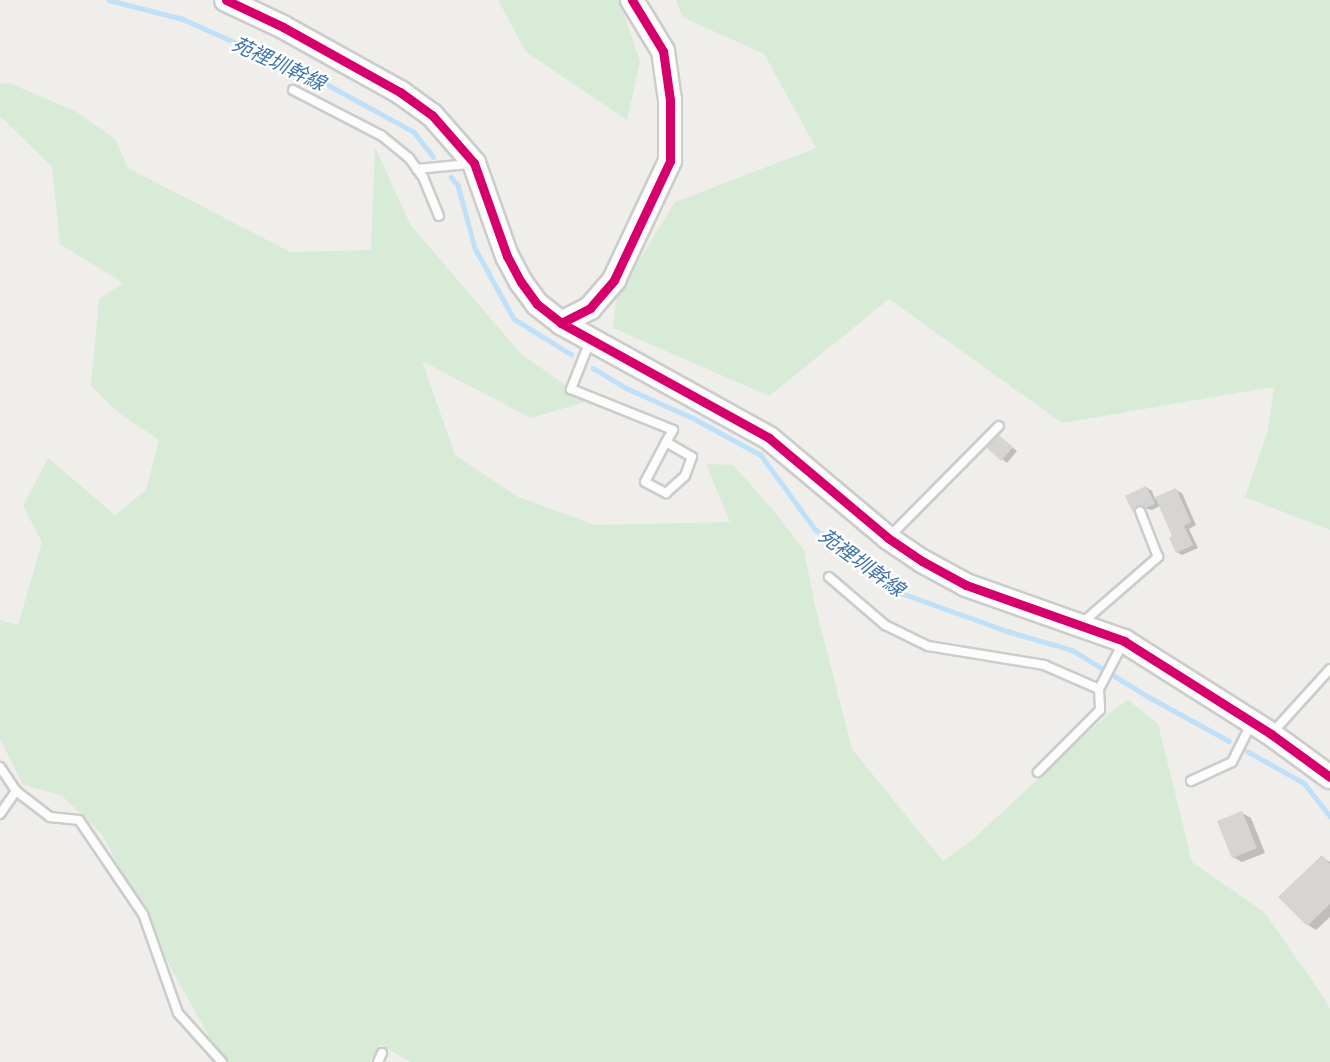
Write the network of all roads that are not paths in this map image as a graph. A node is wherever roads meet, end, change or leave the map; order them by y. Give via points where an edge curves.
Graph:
1 (226, 0) edge
2 (632, 0) edge
3 (293, 90) dead end
4 (474, 163) junction
5 (417, 169) junction
6 (440, 216) dead end
7 (561, 323) junction
8 (591, 340) junction
9 (999, 426) dead end
10 (666, 442) junction
11 (1140, 511) dead end
12 (888, 538) junction
13 (829, 577) dead end
14 (1081, 624) junction
15 (1124, 641) junction
16 (1330, 669) edge
17 (1099, 689) junction
18 (1262, 729) junction
19 (0, 767) edge
20 (1038, 772) dead end
21 (1330, 777) edge
22 (1191, 781) dead end
23 (16, 791) junction
24 (0, 814) edge
25 (382, 1053) dead end
26 (222, 1062) edge
27 (378, 1062) edge

1 - 4 street via 400,92 432,116
2 - 7 street via 663,51 670,100 670,160 614,280 590,308
3 - 5 lane via 382,136
4 - 5 lane
4 - 7 street via 507,256 521,282 537,304
5 - 6 lane
7 - 8 street
8 - 10 lane via 571,389 673,430
8 - 12 street via 769,438
9 - 12 lane
10 - 10 lane via 645,482 666,493 685,476 692,457
11 - 14 lane via 1158,557
12 - 14 street via 966,585
13 - 17 lane via 885,625 928,646 1044,665
14 - 15 street
15 - 17 lane
15 - 18 street
16 - 18 lane
17 - 20 lane via 1100,710
18 - 21 street
18 - 22 lane via 1232,762
19 - 23 lane
23 - 24 lane
23 - 26 lane via 50,817 79,820 143,914 177,1013
25 - 27 lane

